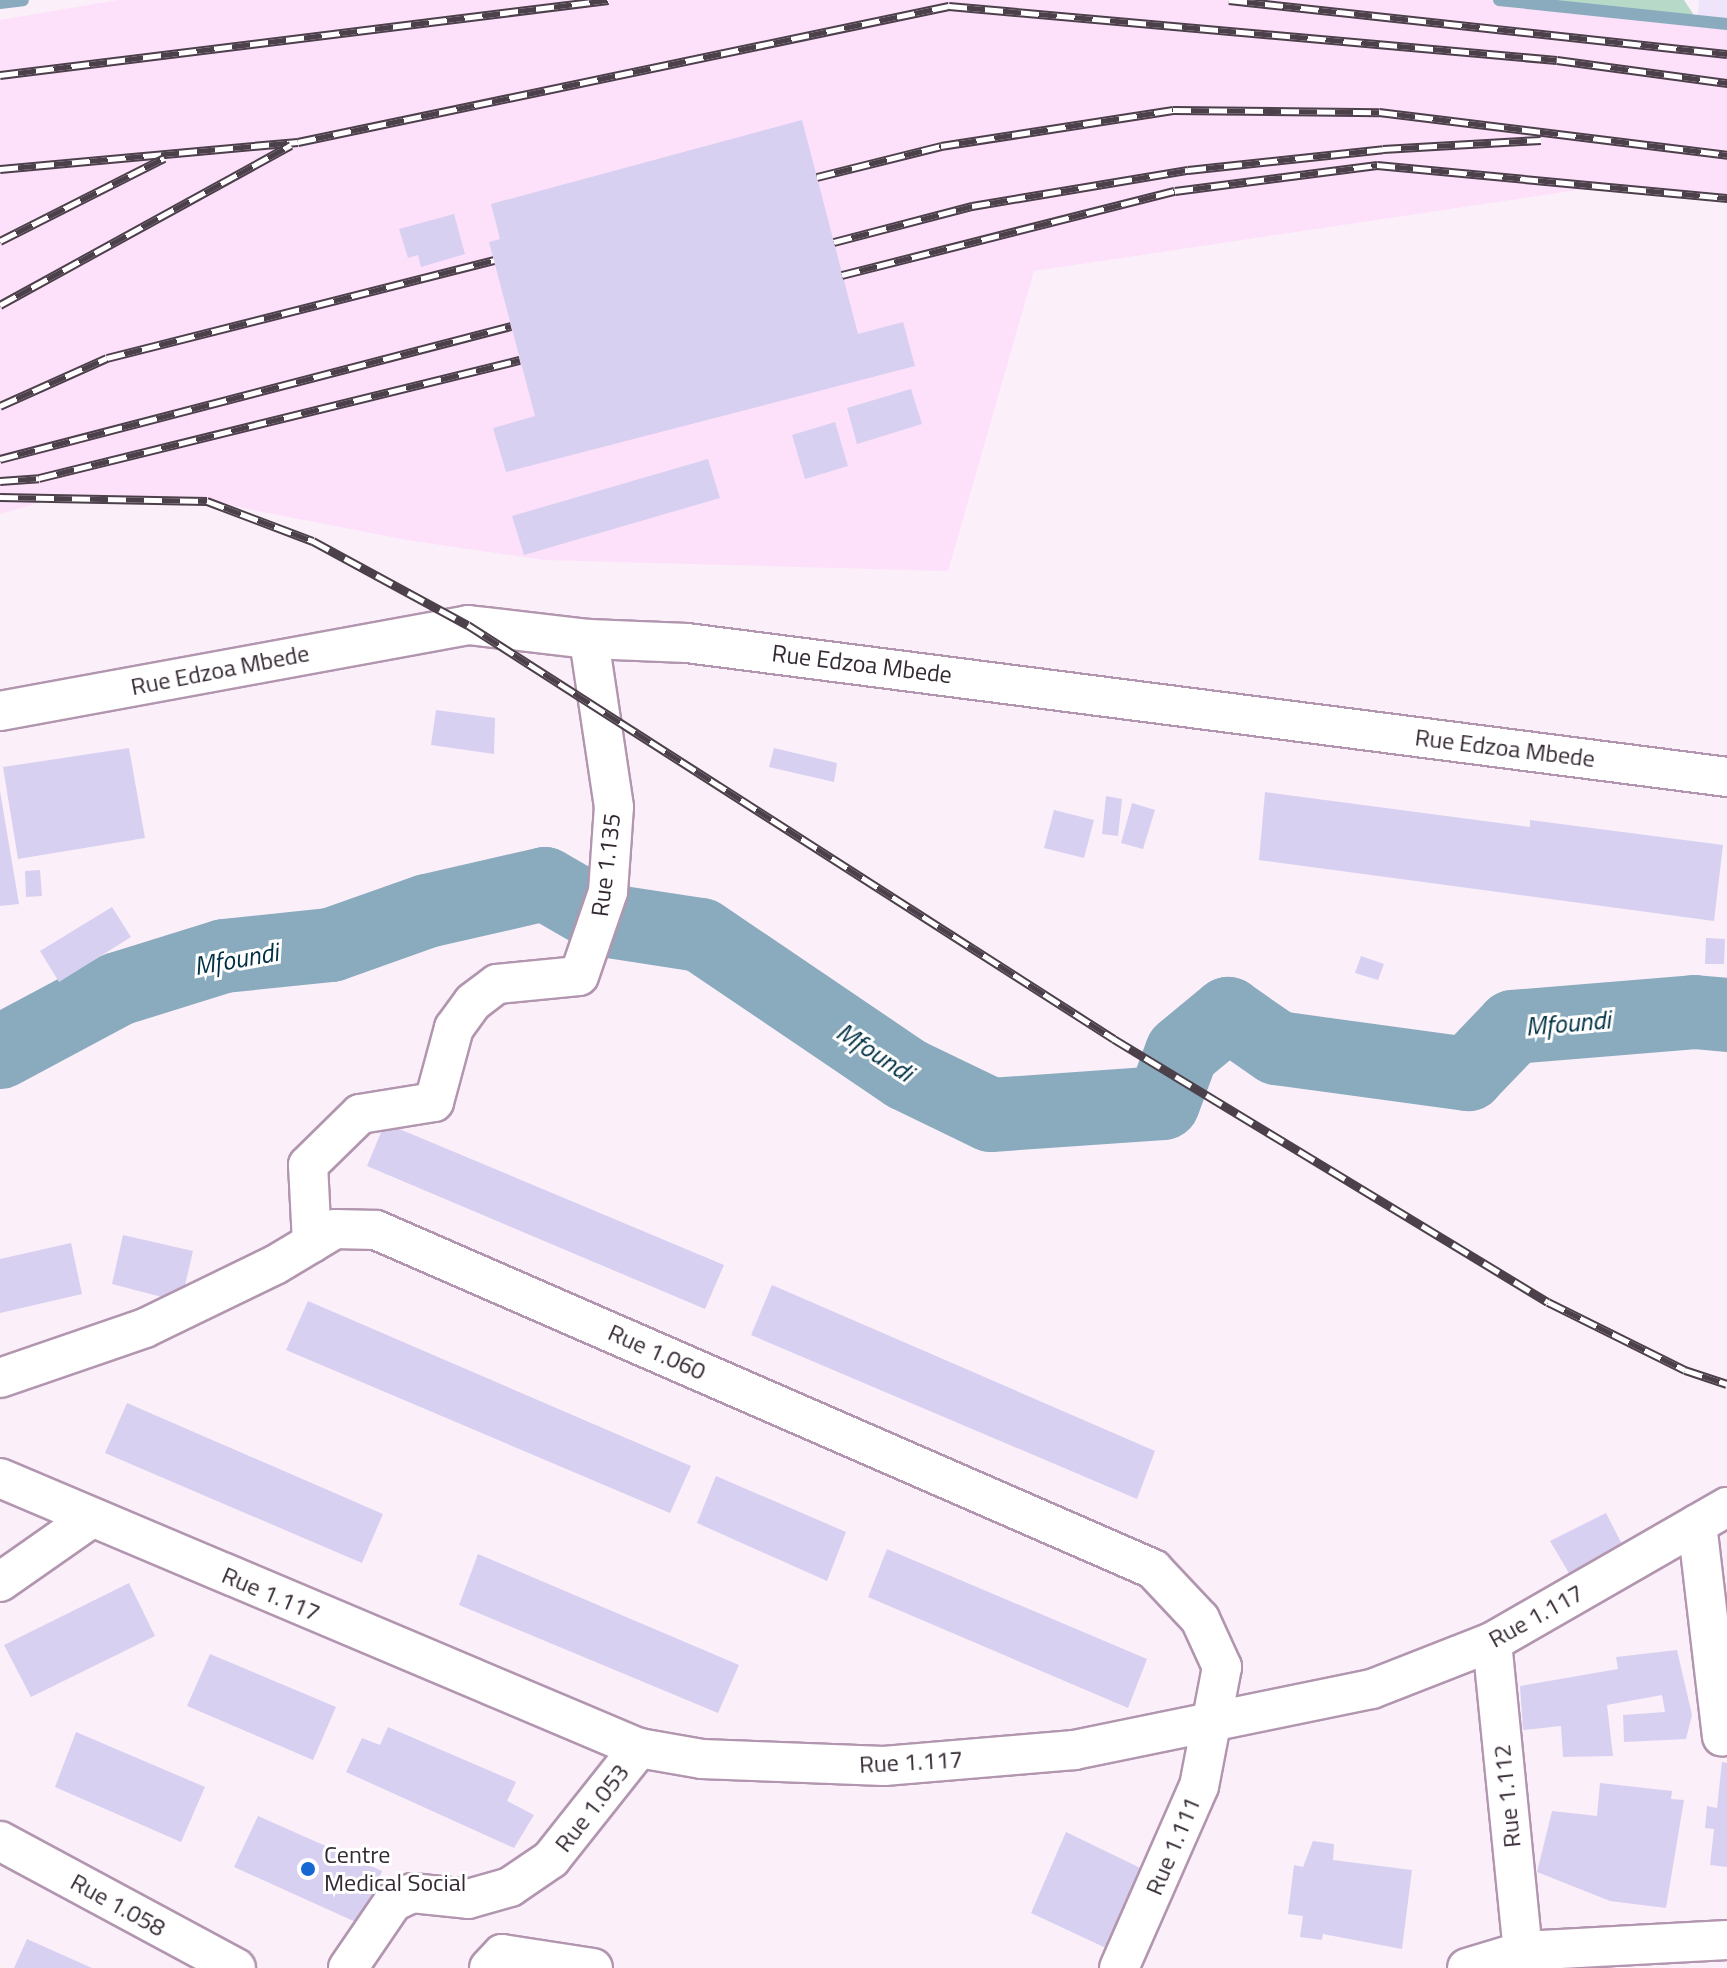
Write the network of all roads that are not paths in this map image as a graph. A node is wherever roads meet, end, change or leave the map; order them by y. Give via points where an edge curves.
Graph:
1 (589, 639) junction
2 (0, 711) edge
3 (1727, 777) edge
4 (312, 1243) junction
5 (0, 1378) edge
6 (0, 1478) edge
7 (1712, 1516) edge
8 (90, 1519) junction
9 (0, 1582) edge
10 (1492, 1642) junction
11 (1214, 1719) junction
12 (1722, 1737) dead end
13 (639, 1748) junction
14 (0, 1841) edge
15 (1727, 1940) edge
16 (1527, 1959) edge
17 (236, 1968) edge
18 (348, 1968) edge
19 (489, 1968) edge
20 (593, 1968) edge
21 (1119, 1968) edge
22 (1467, 1968) edge

1 - 2 street, Rue Edzoa Mbede via 468,625
1 - 3 street, Rue Edzoa Mbede via 687,643 945,674
1 - 4 street, Rue 1.135 via 614,807 608,892 579,976 497,984 473,1002 454,1028 434,1102 360,1114 308,1165
4 - 5 street, Rue 1.060 via 145,1328
4 - 11 street, Rue 1.060 via 335,1229 376,1230 1153,1569 1200,1619 1222,1667
6 - 8 street
7 - 10 street, Rue 1.117
7 - 12 street
8 - 9 street
8 - 13 street, Rue 1.117
10 - 11 street, Rue 1.117 via 1372,1689
10 - 16 street, Rue 1.112
11 - 13 street, Rue 1.117 via 1074,1750 884,1766 702,1759
11 - 21 street, Rue 1.111 via 1199,1786
13 - 18 street, Rue 1.053 via 551,1859 510,1887 468,1899 412,1893 393,1902
14 - 17 street, Rue 1.058
15 - 16 street
16 - 22 street
19 - 20 street via 502,1954

